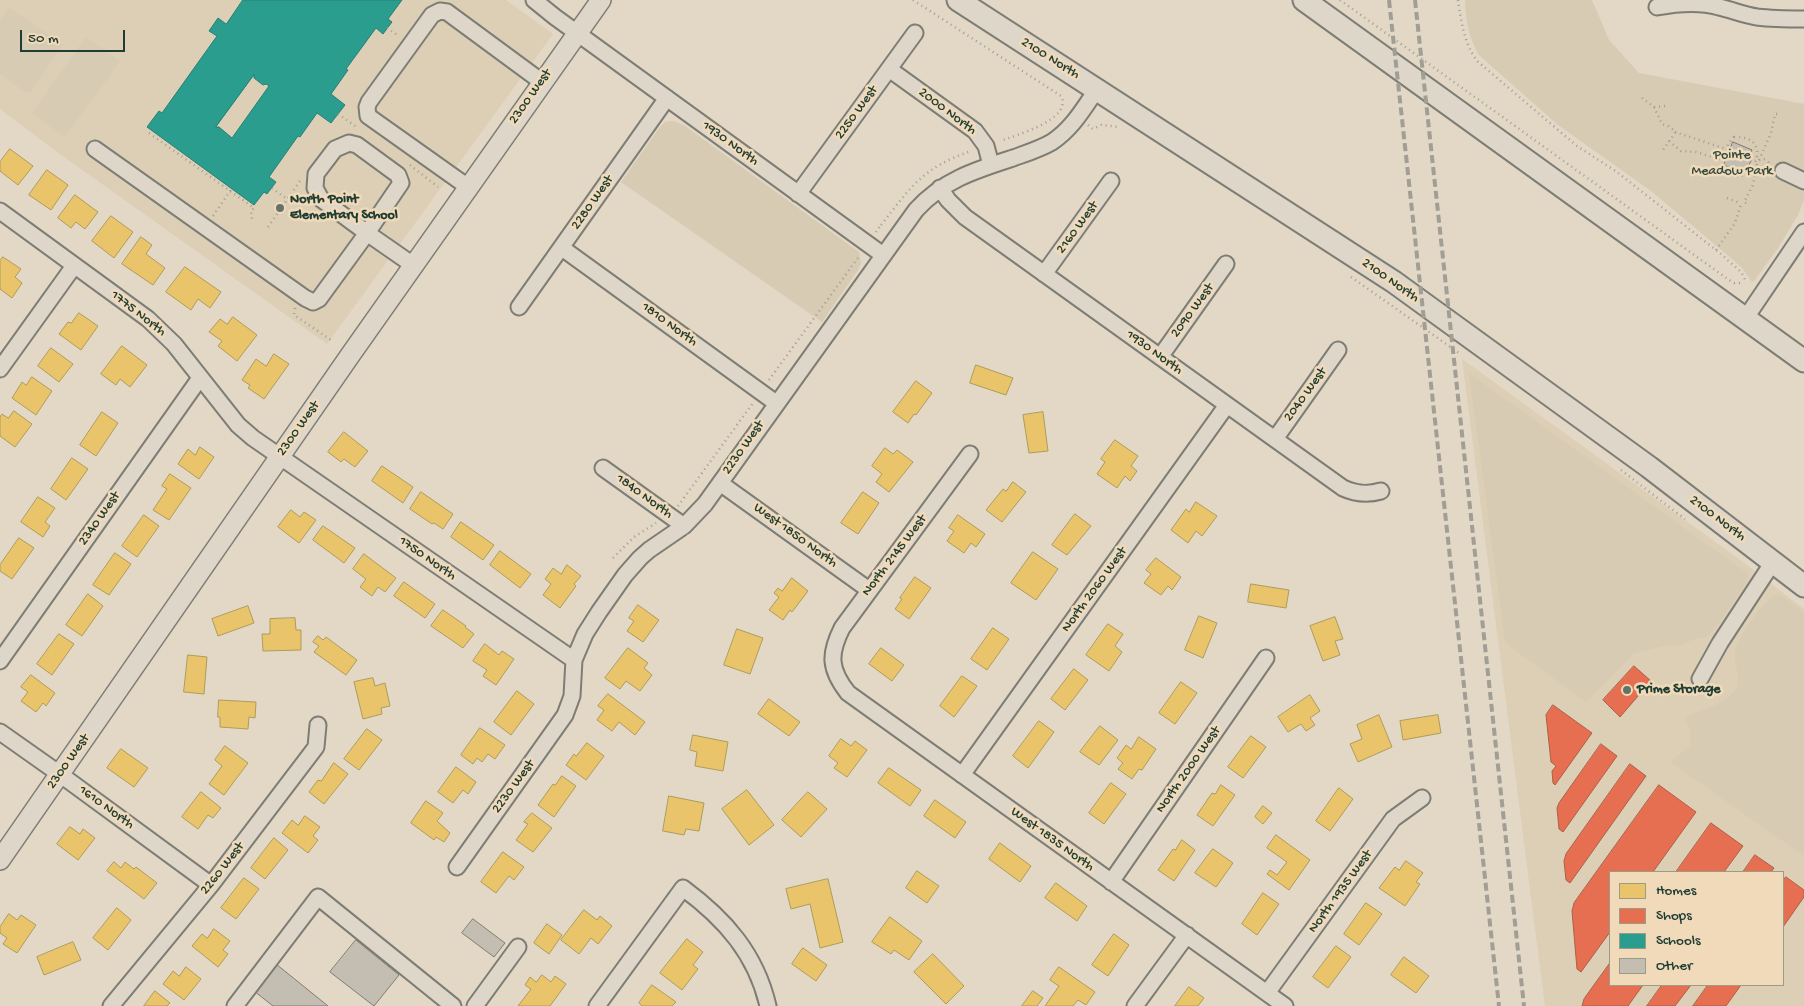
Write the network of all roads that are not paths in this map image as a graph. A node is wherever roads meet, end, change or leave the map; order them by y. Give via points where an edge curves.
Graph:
1 (534, 0) edge
2 (601, 0) edge
3 (958, 0) edge
4 (1304, 0) edge
5 (1720, 3) edge
6 (1657, 6) dead end
7 (1804, 19) edge
8 (578, 32) junction
9 (915, 33) dead end
10 (889, 69) junction
11 (542, 82) junction
12 (1097, 89) junction
13 (666, 98) junction
14 (95, 149) dead end
15 (991, 165) junction
16 (1783, 171) dead end
17 (1804, 181) edge
18 (1111, 182) dead end
19 (468, 187) junction
20 (940, 188) junction
21 (798, 194) junction
22 (0, 211) edge
23 (1804, 232) edge
24 (367, 233) junction
25 (562, 248) junction
26 (883, 255) junction
27 (1226, 264) dead end
28 (414, 265) junction
29 (74, 266) junction
30 (1044, 274) junction
31 (519, 307) dead end
32 (1745, 318) junction
33 (1338, 350) dead end
34 (1160, 357) junction
35 (1804, 361) edge
36 (0, 369) edge
37 (200, 378) junction
38 (776, 403) junction
39 (1227, 405) junction
40 (1275, 439) junction
41 (970, 454) dead end
42 (280, 457) junction
43 (603, 468) dead end
44 (720, 483) junction
45 (1381, 491) dead end
46 (684, 526) junction
47 (1773, 562) junction
48 (1804, 586) edge
49 (869, 590) junction
50 (1266, 658) dead end
51 (574, 660) junction
52 (0, 661) edge
53 (831, 663) joint
54 (1700, 679) dead end
55 (318, 725) dead end
56 (0, 732) edge
57 (61, 774) junction
58 (962, 774) junction
59 (1422, 798) dead end
60 (0, 860) edge
61 (457, 867) dead end
62 (1111, 882) junction
63 (211, 885) junction
64 (1187, 935) junction
65 (518, 947) dead end
66 (1267, 993) junction
67 (111, 1006) edge
68 (235, 1006) edge
69 (453, 1006) edge
70 (475, 1006) edge
71 (597, 1006) edge
72 (768, 1006) edge
73 (1136, 1006) edge
74 (1285, 1006) edge

1 - 8 street, 1930 North
2 - 8 main road, 2300 West
3 - 12 highway, 2100 North
4 - 32 highway
5 - 6 street
5 - 7 street via 1738,13 1757,17
8 - 11 main road, 2300 West
8 - 13 street, 1930 North
9 - 10 street, 2250 West
10 - 15 street, 2000 North via 975,131 986,146
10 - 21 street, 2250 West
11 - 19 main road, 2300 West
11 - 19 street via 448,12 440,11 432,15 369,102 368,116
12 - 15 street, 2230 West via 1060,136 1036,150
12 - 47 highway, 2100 North via 1394,282 1649,467
13 - 21 street, 1930 North
13 - 25 street, 2280 West
14 - 24 street via 313,302 319,300
15 - 20 street, 2230 West
16 - 17 street
18 - 30 street, 2160 West
19 - 28 main road, 2300 West
20 - 26 street, 2230 West via 916,210
20 - 30 street, 1930 North via 965,217
21 - 26 street, 1930 North
22 - 29 street, 1775 North
23 - 32 street
24 - 24 street via 401,183 398,175 364,149 349,144 335,149 316,174 315,188 321,199
24 - 28 street
25 - 31 street, 2280 West
25 - 38 street, 1810 North
26 - 38 street, 2230 West
27 - 34 street, 2090 West
28 - 42 main road, 2300 West
29 - 36 street
29 - 37 street, 1775 North via 148,319 174,344
30 - 34 street, 1930 North
32 - 35 highway
33 - 40 street, 2040 West
34 - 39 street, 1930 North
37 - 42 street, 1775 North via 238,425
37 - 52 street, 2340 West
38 - 44 street, 2230 West
39 - 40 street, 1930 North
39 - 58 street, North 2060 West
40 - 45 street, 1930 North via 1343,488 1360,494
41 - 49 street, North 2145 West
42 - 51 street, 1750 North
42 - 57 main road, 2300 West
43 - 46 street, 1840 North
44 - 46 street, 2230 West
44 - 49 street, West 1850 North
46 - 51 street, 2230 West via 632,566 585,634
47 - 48 highway, 2100 North
47 - 54 street
49 - 53 street, North 2145 West via 842,628
50 - 62 street, North 2000 West
51 - 61 street, 2230 West via 572,696 565,715
53 - 58 street, West 1835 North via 840,684 848,693
55 - 63 street, 2260 West via 316,747
56 - 57 street, 1610 North
57 - 60 main road, 2300 West
57 - 63 street, 1610 North
58 - 62 street, West 1835 North
59 - 66 street, North 1935 West via 1393,820
62 - 64 street, West 1835 North
63 - 67 street, 2260 West
64 - 66 street, West 1835 North
64 - 73 street
65 - 70 street
66 - 74 street, West 1835 North
68 - 69 street via 318,897
71 - 72 street via 683,888 707,906 741,943 763,987

